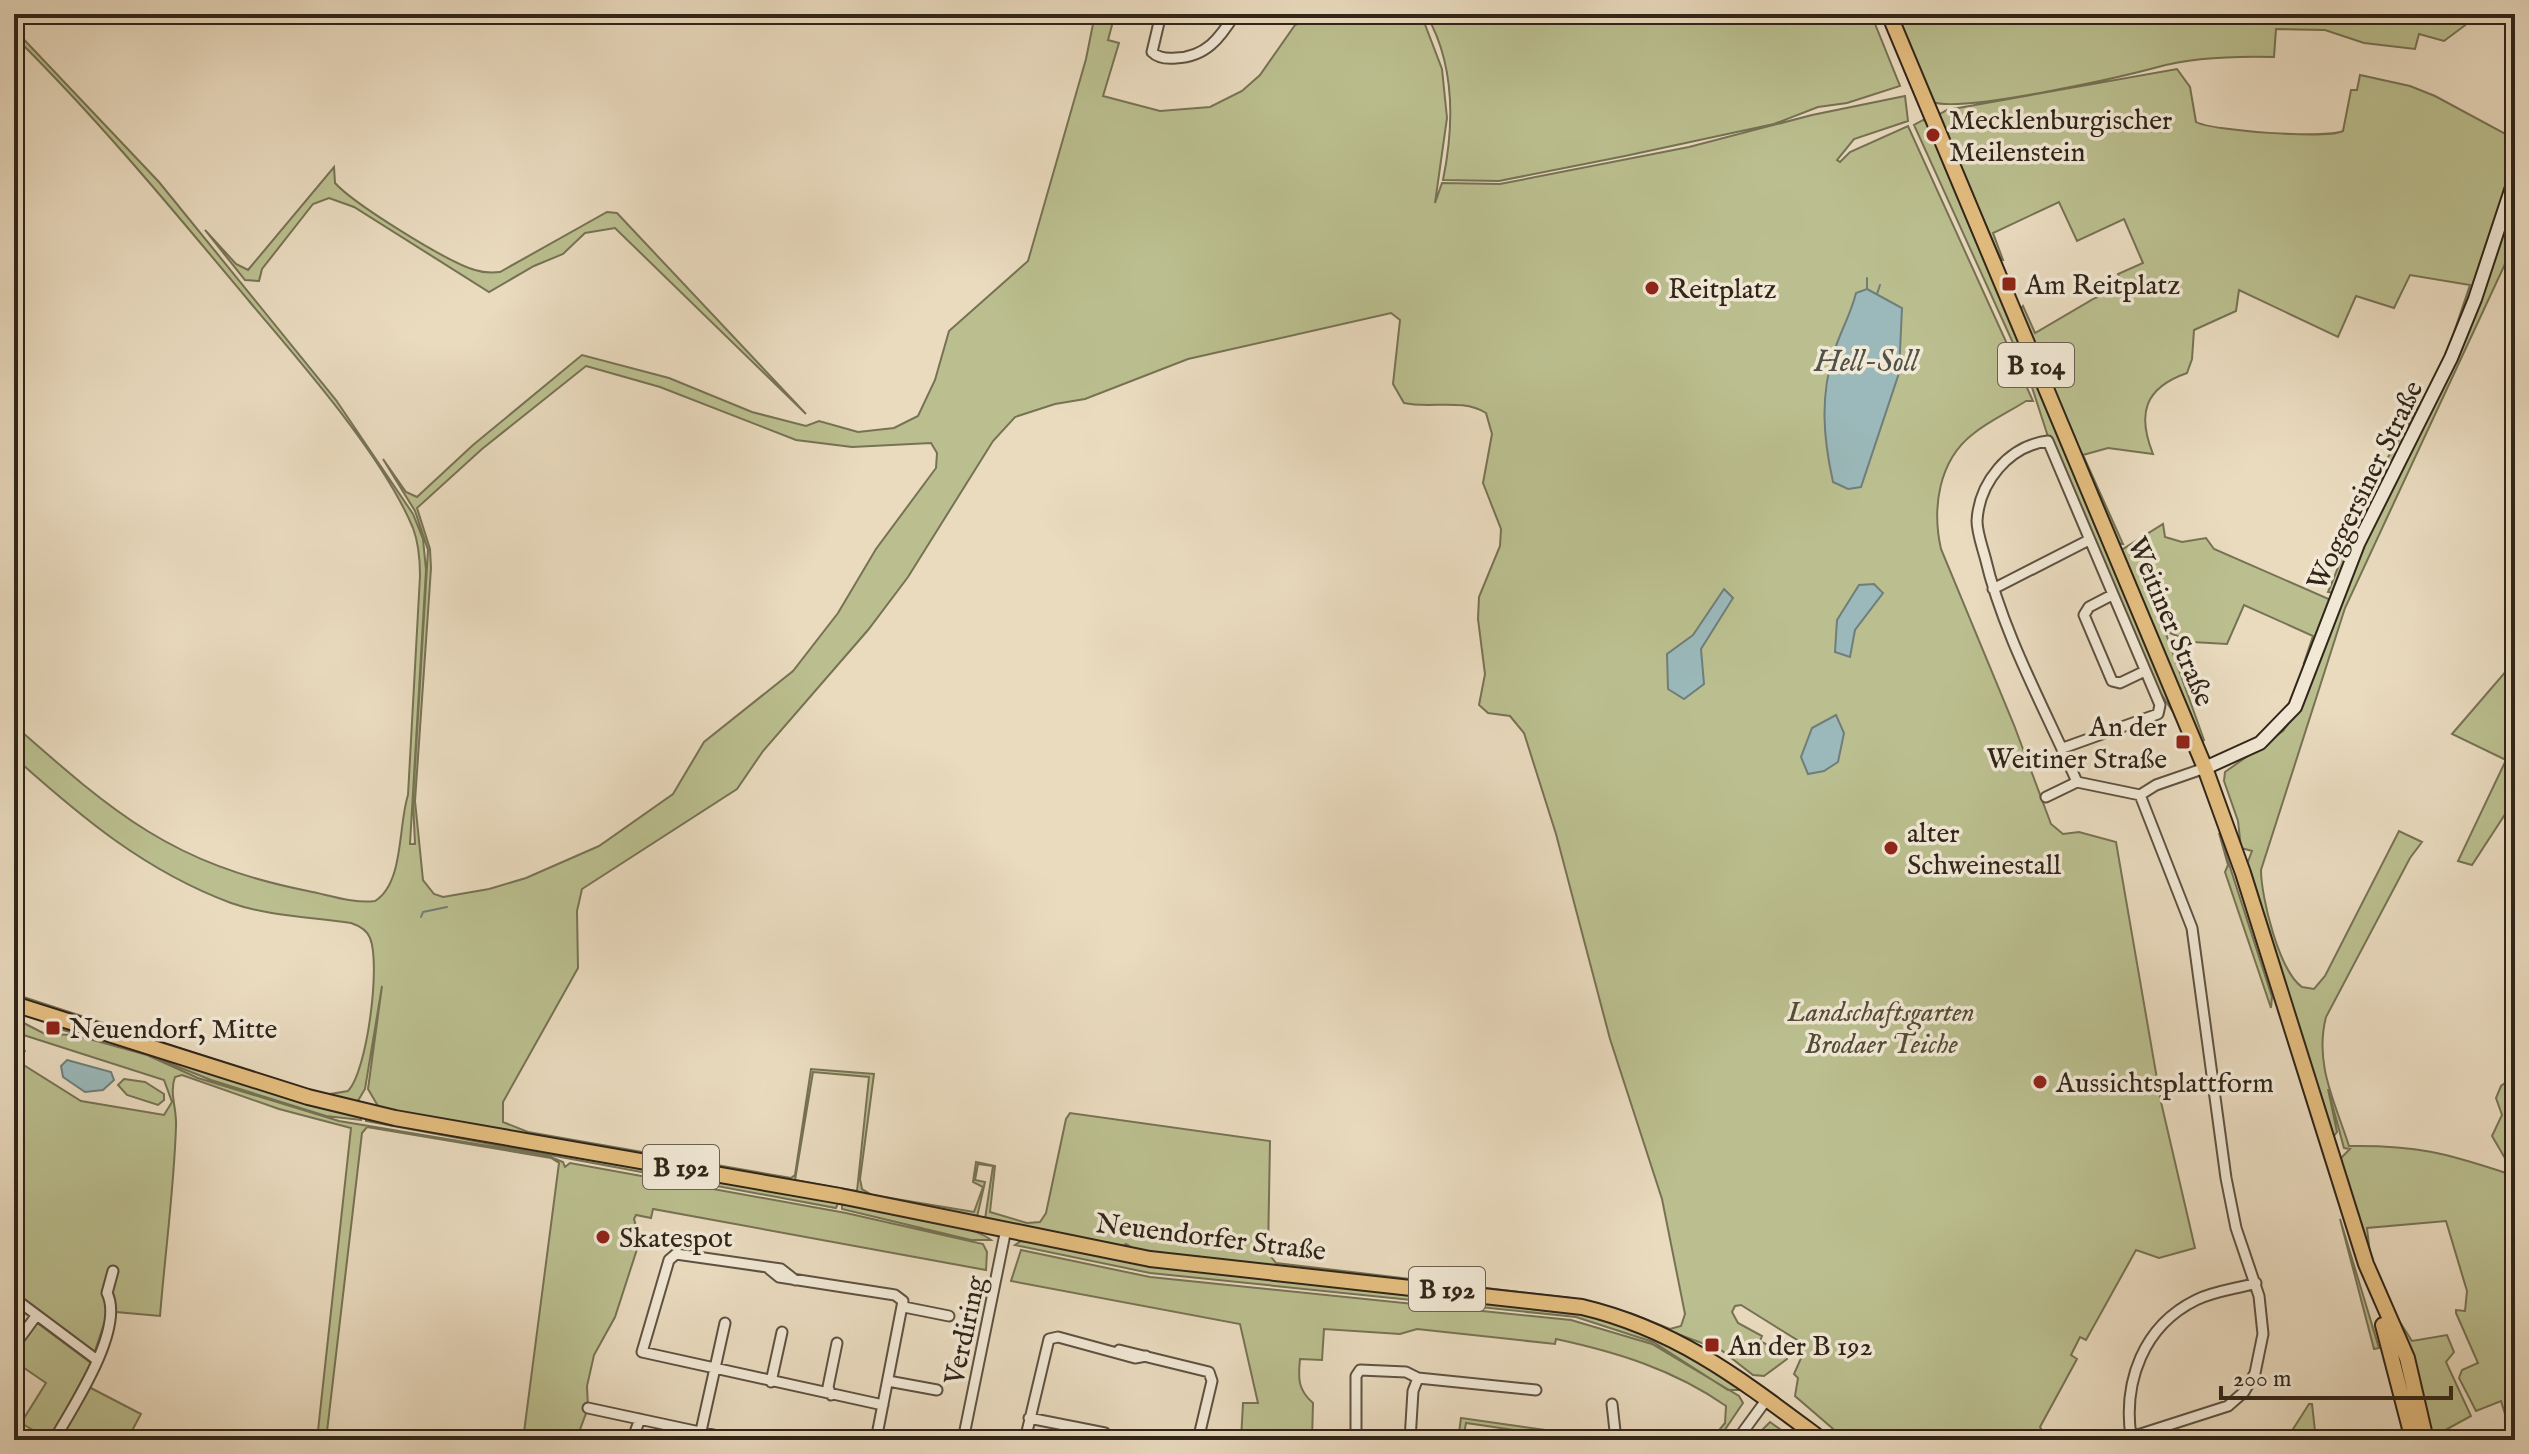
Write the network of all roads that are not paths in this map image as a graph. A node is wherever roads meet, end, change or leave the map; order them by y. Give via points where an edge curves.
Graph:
1 (1161, 14) edge
2 (1235, 14) edge
3 (1889, 14) edge
4 (2515, 178) edge
5 (2087, 541) junction
6 (1993, 589) junction
7 (2112, 595) junction
8 (2145, 671) junction
9 (2063, 748) junction
10 (2205, 768) junction
11 (2077, 782) junction
12 (2140, 795) junction
13 (2046, 797) dead end
14 (14, 1004) edge
15 (1006, 1229) junction
16 (2366, 1264) junction
17 (113, 1271) dead end
18 (2256, 1283) junction
19 (14, 1298) edge
20 (904, 1307) junction
21 (36, 1316) junction
22 (949, 1316) dead end
23 (725, 1323) dead end
24 (782, 1332) dead end
25 (837, 1343) dead end
26 (14, 1346) edge
27 (97, 1360) junction
28 (714, 1370) junction
29 (1418, 1378) junction
30 (888, 1381) junction
31 (771, 1382) junction
32 (937, 1390) dead end
33 (1536, 1390) dead end
34 (831, 1395) junction
35 (1767, 1399) junction
36 (1612, 1404) dead end
37 (883, 1405) junction
38 (588, 1408) dead end
39 (1029, 1418) junction
40 (640, 1419) junction
41 (1105, 1433) dead end
42 (700, 1436) edge
43 (2126, 1439) edge
44 (54, 1440) edge
45 (632, 1440) edge
46 (737, 1440) edge
47 (876, 1440) edge
48 (963, 1440) edge
49 (1025, 1440) edge
50 (1198, 1440) edge
51 (1356, 1440) edge
52 (1410, 1440) edge
53 (1616, 1440) edge
54 (1737, 1440) edge
55 (1822, 1440) edge
56 (2413, 1440) edge
57 (2426, 1440) edge

1 - 2 street via 1152,52 1172,59 1214,44
3 - 10 main road, Weitiner Straße / B 104
4 - 10 main road, Woggersiner Straße via 2451,358 2358,544 2295,707 2260,743
5 - 6 street
5 - 6 street via 2048,441 2026,448 1985,484 1977,523
5 - 7 street
6 - 9 street
7 - 8 street
7 - 8 street via 2084,615 2112,681 2120,683
8 - 9 street via 2160,710
9 - 11 street
10 - 12 street
10 - 16 main road, Weitiner Straße / B 104
11 - 12 street
11 - 13 street
12 - 18 street via 2192,928 2226,1178 2236,1228
14 - 15 main road, Neuendorfer Straße / B 192 via 332,1104
15 - 35 main road, Neuendorfer Straße / B 192 via 1150,1259 1582,1307 1677,1340
15 - 48 street, Verdiring
16 - 56 main road, Weitiner Straße / B 104
16 - 57 main road, Weitiner Straße / B 104 via 2407,1358
17 - 27 street via 107,1293 114,1306
18 - 43 street via 2197,1300 2158,1329 2132,1380
18 - 43 street via 2262,1350 2244,1392 2220,1411
19 - 21 street
20 - 22 street
20 - 28 street via 895,1295 795,1280 765,1267 680,1253 669,1260 642,1352
20 - 30 street
21 - 26 street
21 - 27 street
23 - 28 street
24 - 31 street
25 - 34 street
27 - 44 street
28 - 31 street
28 - 42 street
29 - 33 street
29 - 51 street via 1406,1372 1360,1370
29 - 52 street
30 - 32 street
30 - 37 street
31 - 34 street
34 - 37 street
35 - 54 street
35 - 55 main road, Neuendorfer Straße / B 192
36 - 53 street
37 - 47 street
38 - 40 street
39 - 41 street
39 - 49 street
39 - 50 street via 1049,1339 1058,1337 1211,1374
40 - 42 street
40 - 45 street
42 - 46 street

